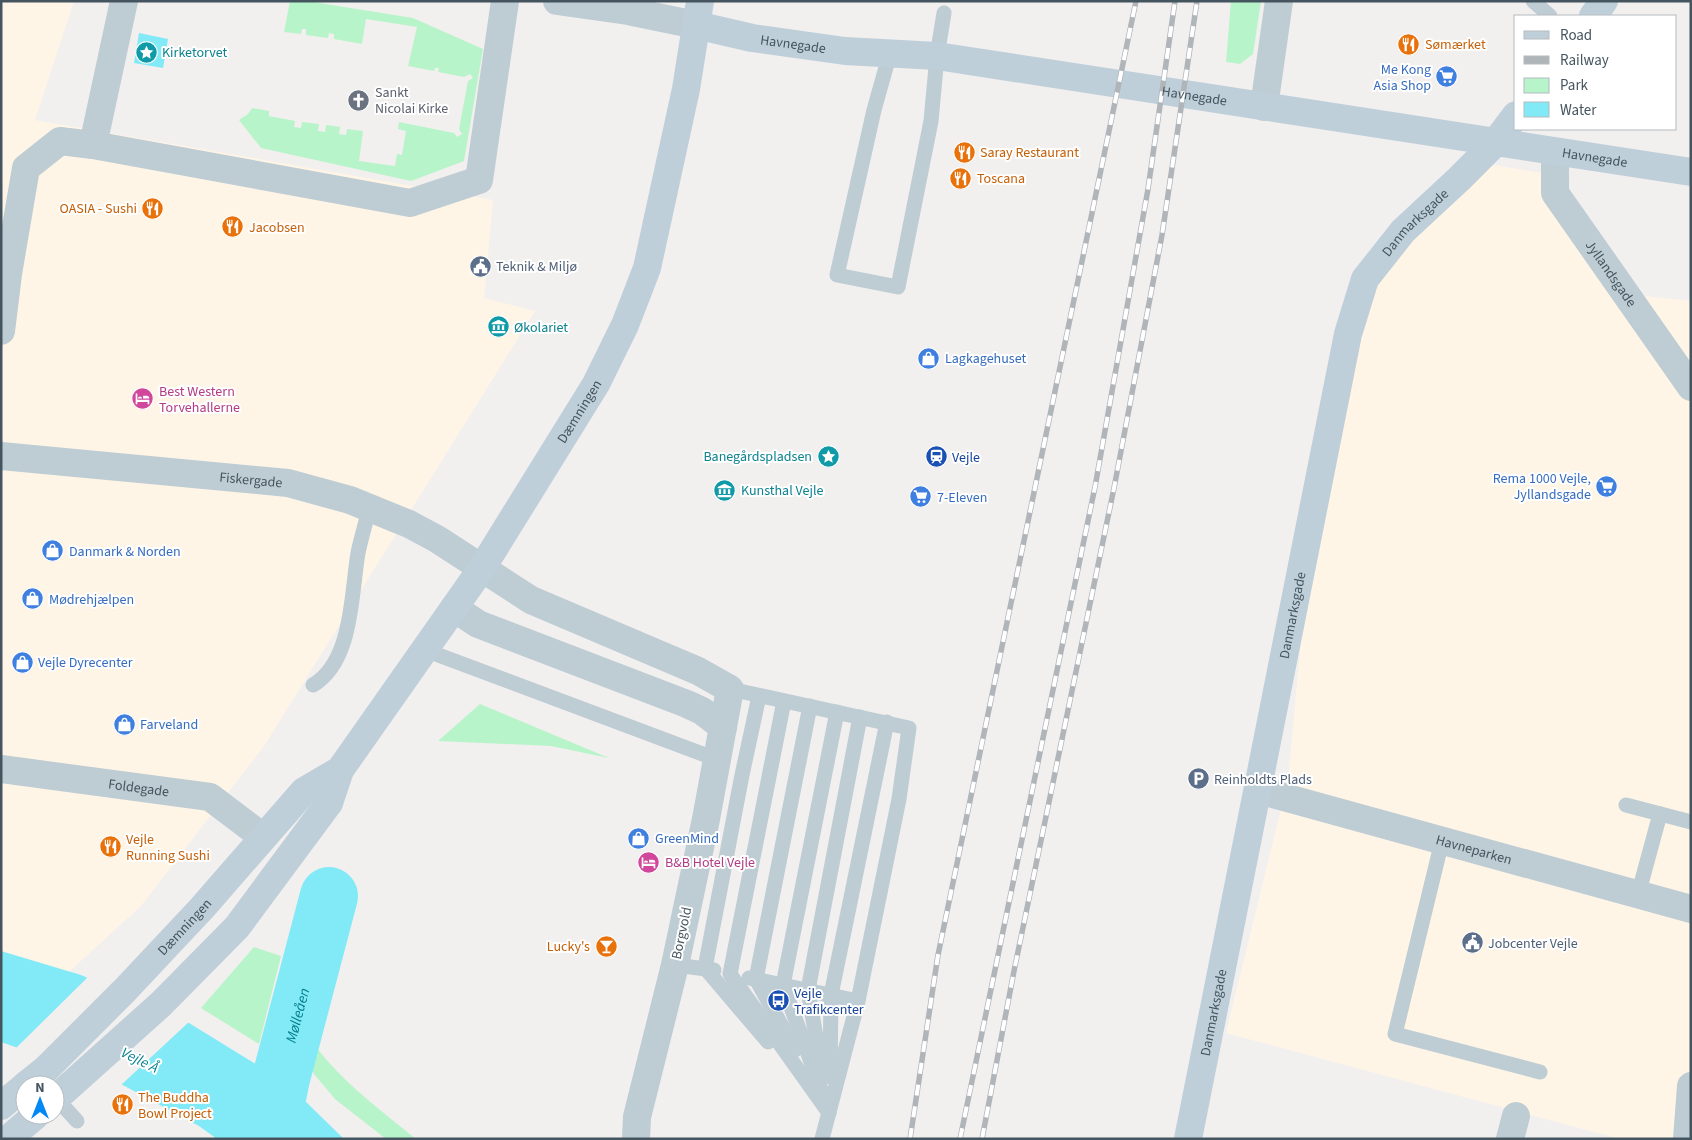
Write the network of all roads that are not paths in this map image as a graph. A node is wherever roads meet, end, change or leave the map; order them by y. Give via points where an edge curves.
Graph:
1 (124, 1) edge
2 (506, 1) edge
3 (557, 1) edge
4 (1533, 1) edge
5 (1604, 1) edge
6 (1279, 6) edge
7 (698, 13) edge
8 (944, 13) dead end
9 (1549, 15) edge
10 (1594, 15) edge
11 (890, 53) junction
12 (937, 56) junction
13 (1264, 107) junction
14 (1514, 118) edge
15 (1495, 143) junction
16 (92, 145) junction
17 (1555, 152) junction
18 (1691, 172) edge
19 (10, 219) edge
20 (5, 273) edge
21 (1, 331) edge
22 (1691, 387) edge
23 (1, 456) edge
24 (370, 508) junction
25 (482, 568) junction
26 (454, 608) junction
27 (426, 650) junction
28 (313, 685) dead end
29 (730, 690) junction
30 (759, 696) junction
31 (784, 701) junction
32 (810, 706) junction
33 (837, 712) junction
34 (860, 717) junction
35 (887, 722) junction
36 (723, 727) junction
37 (716, 760) junction
38 (1, 769) edge
39 (340, 770) junction
40 (1258, 790) junction
41 (1626, 804) dead end
42 (1660, 814) junction
43 (1691, 822) edge
44 (264, 837) junction
45 (1442, 841) junction
46 (1638, 895) junction
47 (1691, 909) edge
48 (674, 965) junction
49 (705, 968) junction
50 (730, 974) junction
51 (756, 979) junction
52 (783, 985) junction
53 (808, 990) junction
54 (831, 995) junction
55 (858, 1001) junction
56 (1540, 1072) dead end
57 (55, 1075) edge
58 (65, 1083) edge
59 (1691, 1086) edge
60 (15, 1101) edge
61 (1, 1106) edge
62 (65, 1110) edge
63 (829, 1113) junction
64 (77, 1121) dead end
65 (18, 1125) edge
66 (8, 1139) edge
67 (636, 1139) edge
68 (822, 1139) edge
69 (1188, 1139) edge
70 (1687, 1139) edge

1 - 16 street
2 - 16 street via 479,180 410,203
3 - 7 street via 628,11
4 - 9 lane
5 - 10 street
6 - 13 street
7 - 11 street, Havnegade via 752,38
7 - 25 street, Dæmningen via 660,213 647,268 635,301 596,384
8 - 12 lane
11 - 12 street, Havnegade
11 - 12 lane via 837,275 898,287 931,120
12 - 13 street, Havnegade
13 - 15 street, Havnegade
14 - 15 street, Danmarksgade
15 - 17 street, Havnegade
15 - 40 street, Danmarksgade via 1403,231 1365,279 1348,334
16 - 19 street via 60,141 26,168
17 - 18 street, Havnegade
17 - 22 street, Jyllandsgade via 1555,193
19 - 20 street
20 - 21 street
23 - 24 street, Fiskergade via 288,483
24 - 25 street, Fiskergade via 409,524
24 - 28 lane via 358,552 345,638 327,674
25 - 26 street, Dæmningen
25 - 29 street via 531,600 698,671
26 - 27 street, Dæmningen
26 - 36 street via 478,624 687,704
27 - 37 lane
27 - 39 street, Dæmningen
29 - 30 lane
29 - 36 street, Borgvold
30 - 31 lane
30 - 49 lane
31 - 32 lane
31 - 50 lane
32 - 33 lane
32 - 51 lane
33 - 34 lane
33 - 52 lane
34 - 35 lane
34 - 53 lane
35 - 54 lane
35 - 55 lane via 909,728 899,799
36 - 37 street, Borgvold
37 - 48 street, Borgvold
38 - 44 street, Foldegade via 210,797
39 - 44 street, Dæmningen via 304,791
39 - 58 street, Dæmningen via 329,804 237,927 161,1004 78,1079
40 - 45 street, Havneparken
40 - 69 street, Danmarksgade
41 - 42 lane
42 - 43 lane
42 - 46 lane
44 - 57 street, Dæmningen via 125,990
45 - 46 street, Havneparken
45 - 56 lane via 1395,1034
46 - 47 street, Havneparken
48 - 49 lane
48 - 67 street, Borgvold via 637,1117
49 - 50 lane
49 - 63 lane
50 - 51 lane
50 - 63 lane
51 - 52 lane
51 - 63 lane
52 - 53 lane
52 - 63 lane
53 - 54 lane
53 - 63 lane
54 - 55 lane
54 - 63 lane
55 - 63 lane
59 - 70 street
60 - 61 street, Dæmningen
62 - 64 lane
63 - 68 lane
65 - 66 street, Dæmningen

